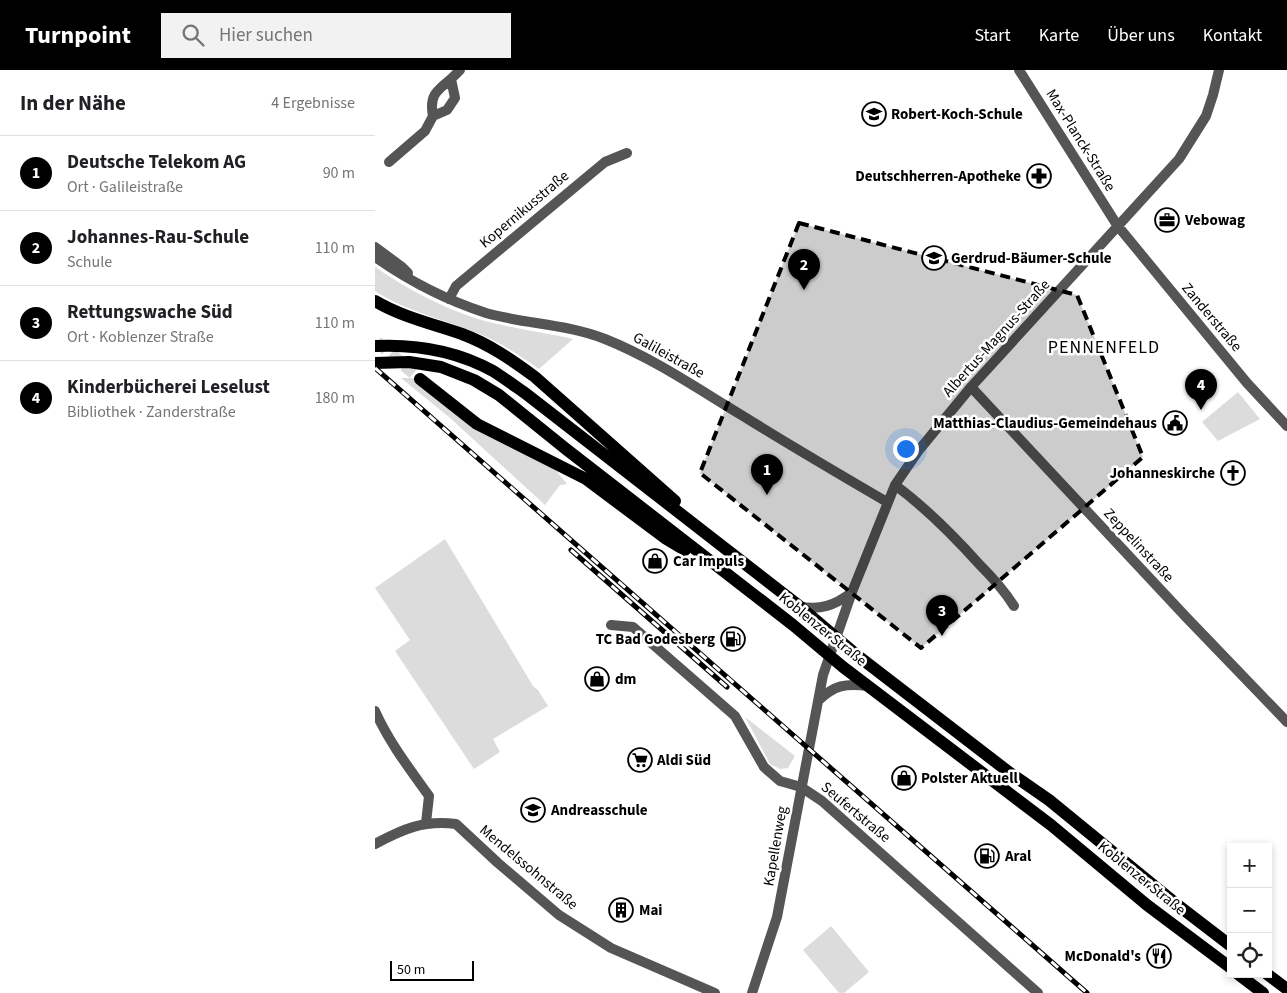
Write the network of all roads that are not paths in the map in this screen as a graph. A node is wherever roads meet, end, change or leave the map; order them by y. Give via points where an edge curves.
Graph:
1 (460, 70) edge
2 (1019, 70) edge
3 (1219, 70) edge
4 (451, 79) junction
5 (433, 116) junction
6 (627, 153) dead end
7 (389, 162) dead end
8 (1117, 225) junction
9 (375, 247) edge
10 (375, 256) edge
11 (417, 284) junction
12 (449, 299) junction
13 (375, 301) edge
14 (375, 346) edge
15 (375, 363) edge
16 (420, 379) tunnel mouth
17 (971, 387) junction
18 (1287, 426) edge
19 (895, 485) junction
20 (887, 502) junction
21 (687, 520) junction
22 (726, 574) junction
23 (852, 592) junction
24 (798, 605) junction
25 (1014, 606) dead end
26 (611, 625) dead end
27 (835, 637) junction
28 (829, 655) junction
29 (868, 686) junction
30 (817, 702) junction
31 (375, 711) edge
32 (1287, 722) edge
33 (801, 786) junction
34 (426, 823) junction
35 (375, 844) edge
36 (1227, 943) edge
37 (1227, 965) edge
38 (1243, 978) edge
39 (1272, 978) edge
40 (1287, 989) edge
41 (715, 993) edge
42 (752, 993) edge
43 (1039, 993) edge
44 (1263, 993) edge

1 - 4 street
2 - 8 street, Max-Planck-Straße
3 - 8 street, Albertus-Magnus-Straße via 1206,116 1196,134 1179,159
4 - 5 street via 437,90 431,105
4 - 5 street via 455,98 447,110
5 - 7 street via 425,130
6 - 12 street, Kopernikusstraße via 605,162 456,286
8 - 17 street, Albertus-Magnus-Straße
8 - 18 street, Zanderstraße via 1247,383
9 - 11 street, Galileistraße via 402,266
10 - 11 street, Galileistraße
11 - 12 street, Galileistraße
12 - 20 street, Galileistraße via 487,313 603,338 628,349 667,368
13 - 21 main road via 482,343 519,365 669,494
14 - 21 main road, Koblenzer Straße via 444,351 494,372 557,416
15 - 22 main road, Koblenzer Straße via 428,364 450,370 492,390
16 - 22 main road via 477,424 586,478 665,538
17 - 19 street, Albertus-Magnus-Straße
17 - 32 street, Zeppelinstraße
19 - 20 street, Albertus-Magnus-Straße
19 - 25 street via 960,543
20 - 23 street, Albertus-Magnus-Straße
21 - 24 main road, Koblenzer Straße
22 - 28 main road, Koblenzer Straße
23 - 24 street via 827,607
23 - 27 street, Albertus-Magnus-Straße
24 - 27 main road, Koblenzer Straße
26 - 33 street, Seufertstraße via 633,627 735,716 764,767 780,781
27 - 28 street, Albertus-Magnus-Straße
27 - 36 main road, Koblenzer Straße via 1049,800
28 - 29 main road, Koblenzer Straße
28 - 30 street, Kapellenweg
29 - 30 street via 841,686
29 - 37 main road, Koblenzer Straße via 1051,825 1147,905
30 - 33 street, Kapellenweg
31 - 34 street via 392,743 429,796
33 - 42 street, Kapellenweg via 777,917
33 - 43 street, Seufertstraße via 829,807
34 - 35 street, Mendelssohnstraße
34 - 41 street, Mendelssohnstraße via 455,824 559,916 611,948
38 - 44 main road
39 - 40 main road

